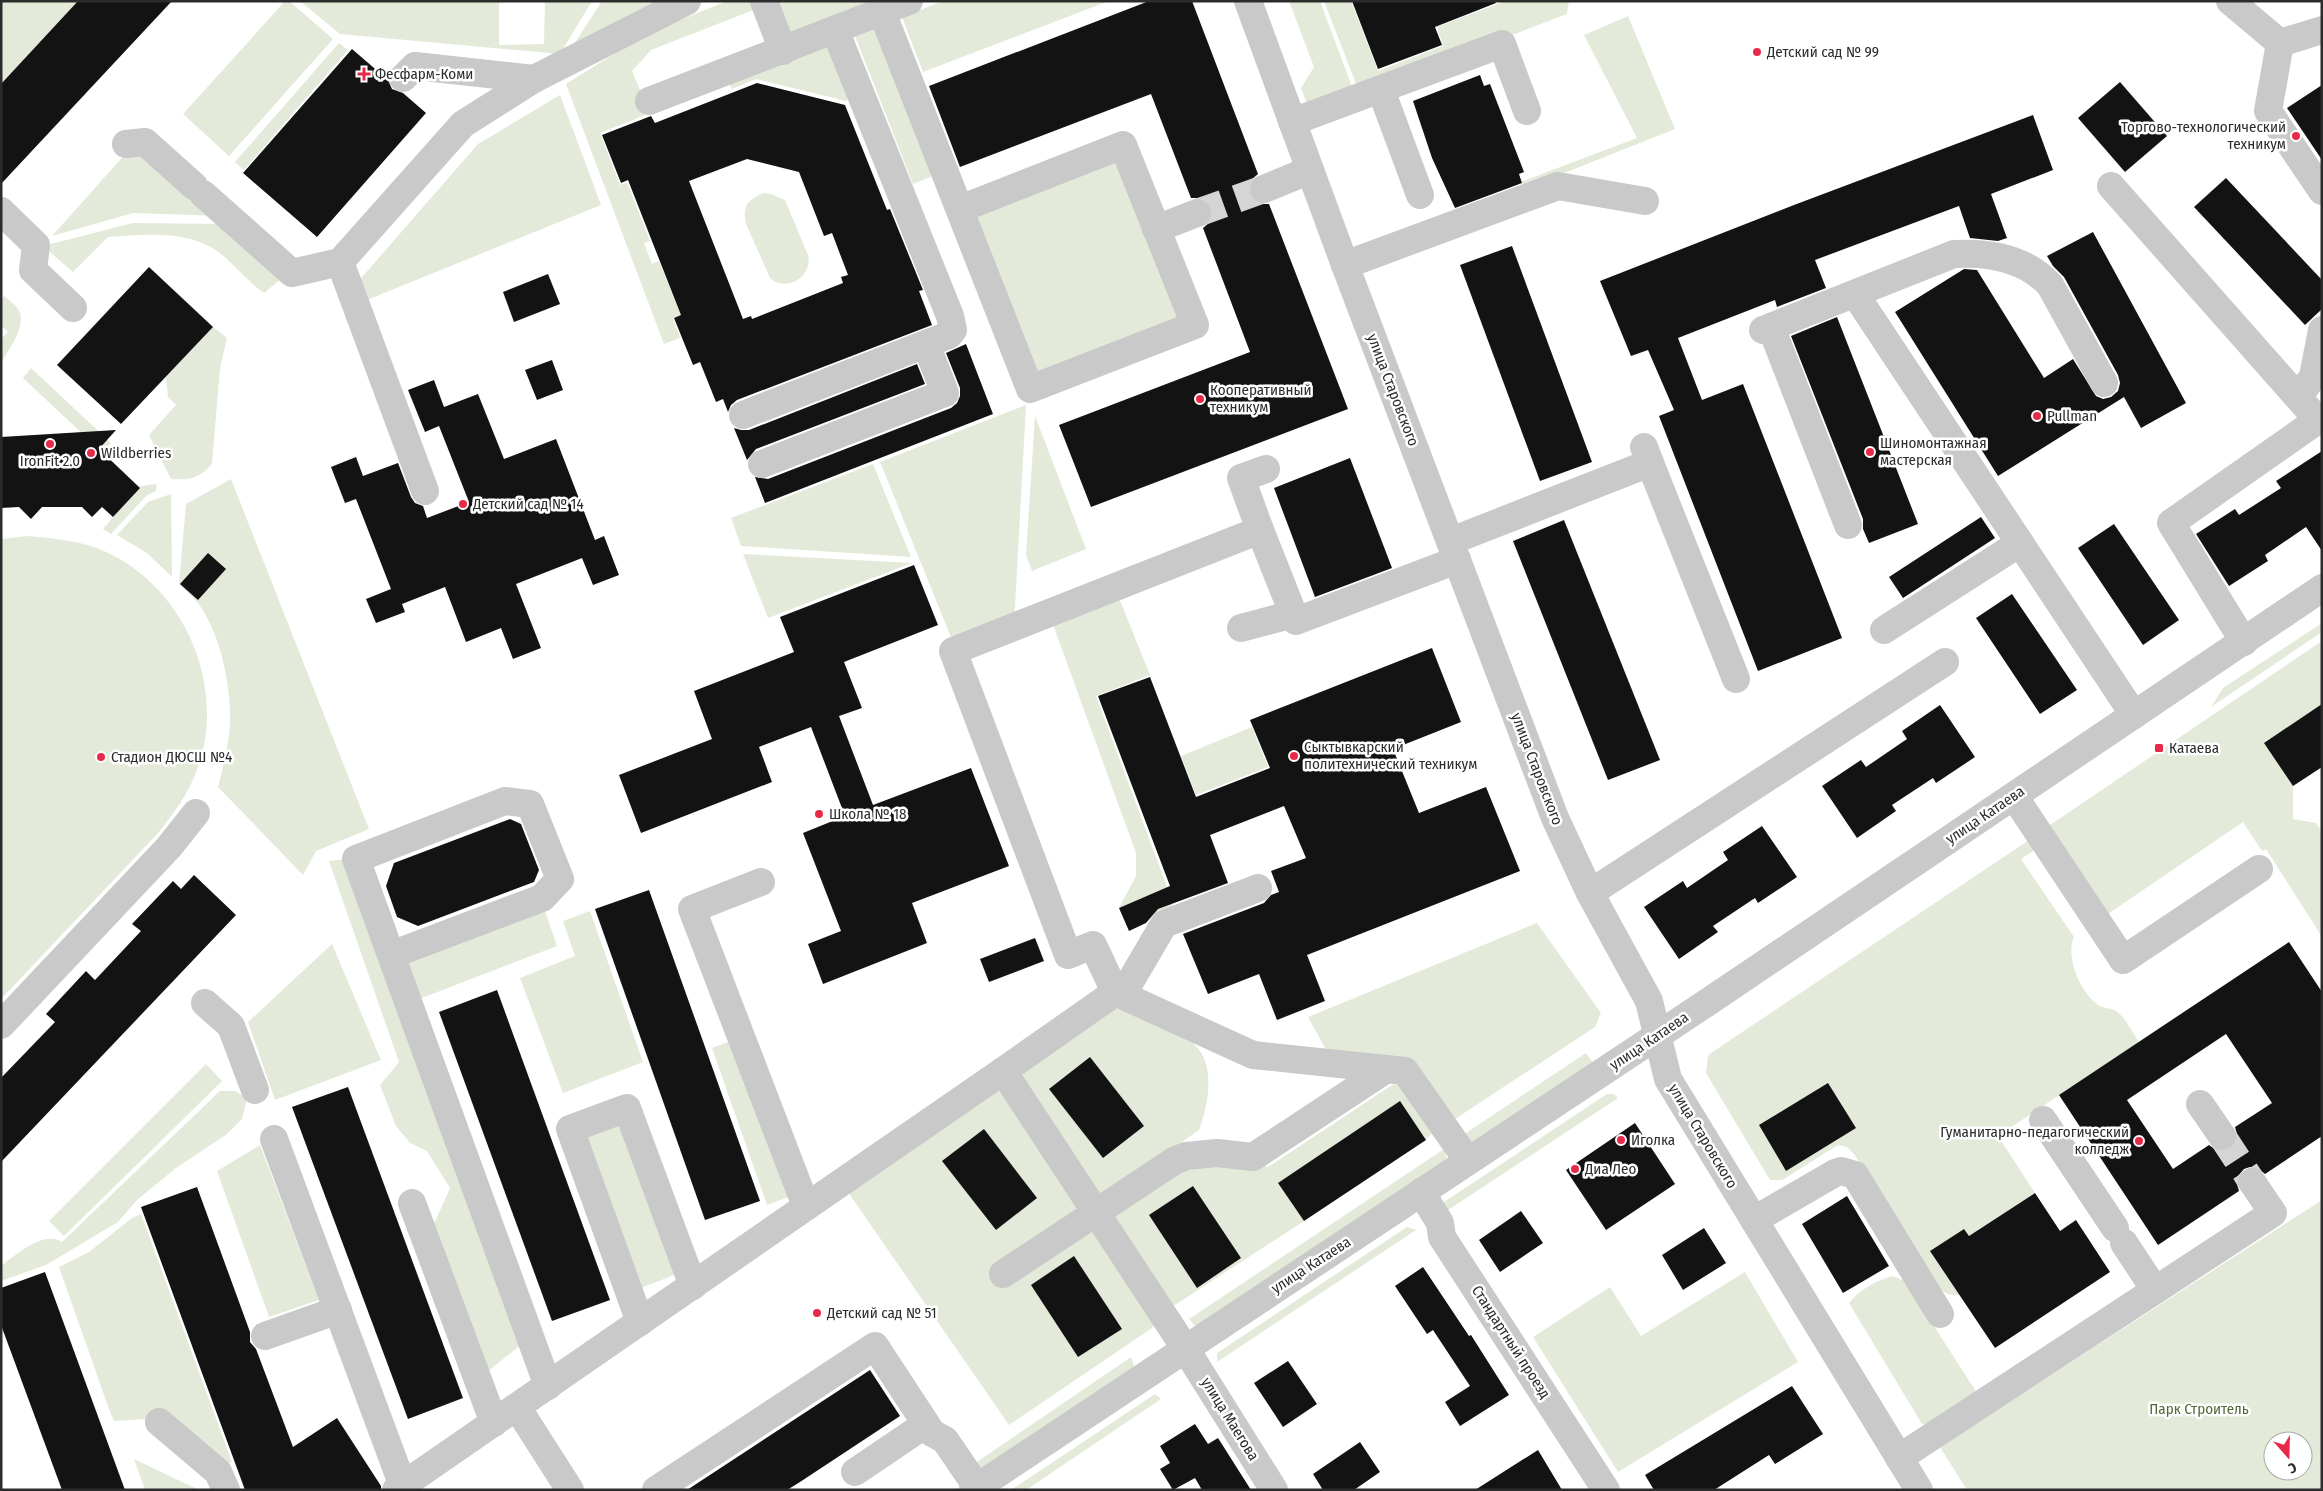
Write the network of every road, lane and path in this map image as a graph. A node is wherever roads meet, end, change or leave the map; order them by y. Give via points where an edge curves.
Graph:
1 (687, 1) edge
2 (764, 1) edge
3 (910, 1) edge
4 (1248, 1) edge
5 (2230, 1) edge
6 (882, 12) junction
7 (835, 30) junction
8 (2322, 30) edge
9 (2280, 43) junction
10 (783, 51) junction
11 (403, 78) dead end
12 (534, 79) junction
13 (1381, 90) junction
14 (649, 101) dead end
15 (1527, 111) dead end
16 (1292, 122) junction
17 (126, 144) dead end
18 (1310, 170) junction
19 (2111, 186) dead end
20 (1264, 188) tunnel mouth
21 (2322, 191) edge
22 (1420, 195) dead end
23 (1645, 201) dead end
24 (960, 209) junction
25 (1, 211) edge
26 (1197, 213) tunnel mouth
27 (1156, 229) junction
28 (340, 262) junction
29 (1345, 265) junction
30 (1855, 294) junction
31 (74, 308) dead end
32 (2322, 330) edge
33 (926, 344) junction
34 (2104, 382) dead end
35 (2298, 397) junction
36 (744, 415) dead end
37 (762, 464) dead end
38 (1266, 469) dead end
39 (426, 491) dead end
40 (1848, 525) dead end
41 (1260, 530) junction
42 (2020, 543) junction
43 (1454, 551) junction
44 (2322, 588) edge
45 (1294, 614) junction
46 (1241, 628) dead end
47 (1884, 630) dead end
48 (2244, 642) junction
49 (1944, 662) dead end
50 (1736, 679) dead end
51 (2134, 715) junction
52 (2014, 796) junction
53 (196, 813) dead end
54 (2259, 869) dead end
55 (762, 882) dead end
56 (1258, 888) dead end
57 (1590, 893) junction
58 (391, 955) junction
59 (1114, 992) junction
60 (205, 1003) dead end
61 (1, 1025) edge
62 (1656, 1036) junction
63 (1385, 1070) junction
64 (1003, 1071) junction
65 (255, 1090) dead end
66 (2200, 1104) dead end
67 (2043, 1120) dead end
68 (2222, 1136) tunnel mouth
69 (274, 1139) dead end
70 (1468, 1161) junction
71 (2252, 1182) tunnel mouth
72 (1421, 1192) junction
73 (412, 1203) dead end
74 (806, 1206) junction
75 (1096, 1212) junction
76 (1754, 1220) junction
77 (1003, 1274) dead end
78 (693, 1286) junction
79 (2155, 1290) junction
80 (338, 1310) junction
81 (1940, 1314) dead end
82 (640, 1322) junction
83 (265, 1336) dead end
84 (1185, 1348) junction
85 (548, 1386) junction
86 (517, 1407) junction
87 (159, 1422) dead end
88 (494, 1423) junction
89 (926, 1424) junction
90 (1899, 1458) junction
91 (855, 1472) dead end
92 (400, 1488) edge
93 (975, 1488) edge
94 (226, 1490) edge
95 (570, 1490) edge
96 (656, 1490) edge
97 (1274, 1490) edge
98 (1606, 1490) edge
99 (1919, 1490) edge

1 - 12 street
2 - 10 street
3 - 6 street
4 - 16 street, улица Старовского
5 - 9 street
6 - 7 street
6 - 24 street
7 - 10 street
7 - 33 street via 952,322 953,330 949,335
8 - 9 street
9 - 21 street via 2268,111
10 - 14 street
11 - 12 street via 415,66
12 - 28 street via 463,124
13 - 15 street via 1502,44
13 - 16 street
13 - 22 street
16 - 18 street, улица Старовского
17 - 28 street via 145,142 292,273
18 - 20 street
18 - 29 street, улица Старовского
19 - 35 street
23 - 29 street via 1558,186
24 - 27 street via 1123,145
24 - 27 street via 1030,389 1195,325
25 - 31 street via 36,245 33,270
26 - 27 street
28 - 39 street
29 - 43 street, улица Старовского
30 - 34 street via 1954,254 2008,258 2039,273 2050,285
30 - 40 street via 1767,329
30 - 42 street
32 - 35 street via 2313,377
33 - 36 street
33 - 37 street via 945,393
35 - 48 street via 2318,420 2171,523
38 - 41 street via 1241,478
41 - 45 street
41 - 59 street via 953,651 1068,954 1093,945
42 - 47 street
42 - 51 street
43 - 45 street via 1296,621
43 - 50 street via 1647,455
43 - 57 street, улица Старовского via 1555,818
44 - 48 street, улица Катаева
45 - 46 street
48 - 51 street, улица Катаева
49 - 57 street
51 - 52 street, улица Катаева
52 - 54 street via 2123,960
52 - 62 street, улица Катаева
53 - 61 street via 169,847
55 - 74 street via 692,909
56 - 59 street via 1164,924 1130,982
57 - 62 street, улица Старовского via 1649,1001
58 - 58 street via 356,859 505,801 530,804 560,879 542,898
58 - 85 street
59 - 63 street via 1254,1055
59 - 64 street
60 - 65 street via 231,1026
62 - 70 street, улица Катаева
62 - 76 street, улица Старовского via 1668,1079
63 - 70 street via 1405,1071
63 - 75 street via 1253,1157 1217,1153 1184,1157
64 - 74 street
64 - 75 street, улица Маегова
66 - 68 street
67 - 79 street
69 - 80 street
70 - 72 street, улица Катаева
71 - 79 street via 2273,1213
72 - 84 street, улица Катаева
72 - 98 street, Стандартный проезд via 1440,1223 1442,1237
73 - 88 street
74 - 78 street
75 - 77 street
75 - 84 street, улица Маегова
76 - 81 street via 1835,1173 1855,1175
76 - 90 street, улица Старовского
78 - 82 street
78 - 82 street via 627,1108 570,1129
79 - 90 street
80 - 83 street
80 - 92 street
82 - 85 street
84 - 93 street, улица Катаева
84 - 97 street, улица Маегова
85 - 86 street
86 - 88 street
86 - 95 street
87 - 94 street via 218,1472
88 - 92 street
89 - 91 street
89 - 93 street via 932,1433 945,1440
89 - 96 street via 875,1346
90 - 99 street, улица Старовского

